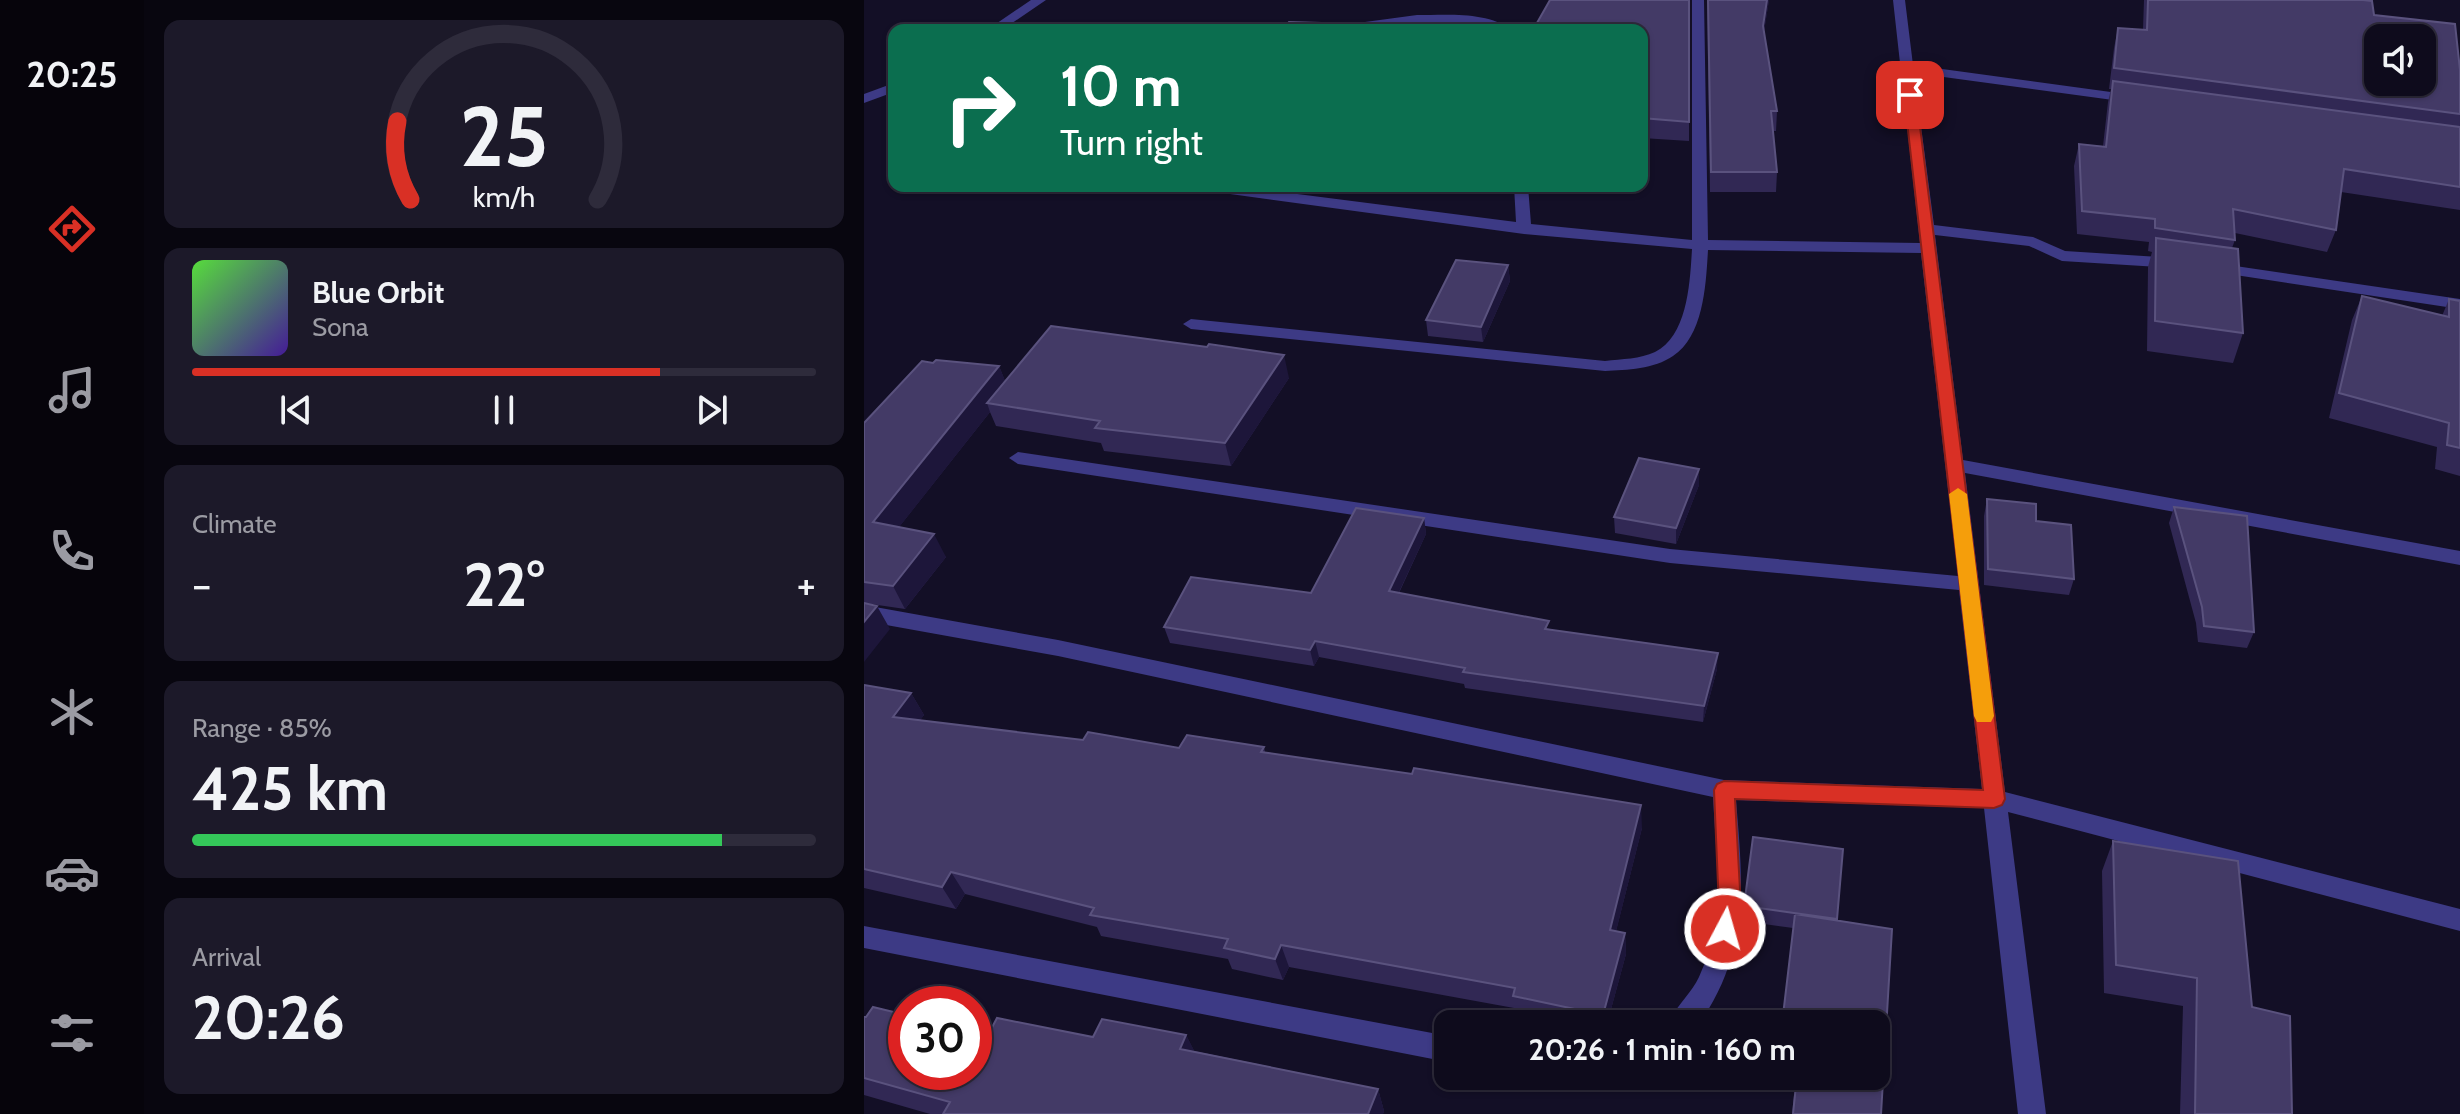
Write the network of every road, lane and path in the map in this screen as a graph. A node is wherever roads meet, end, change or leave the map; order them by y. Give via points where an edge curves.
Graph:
1 (1040, 0) edge
2 (1698, 0) edge
3 (1899, 0) edge
4 (1002, 24) edge
5 (1375, 24) edge
6 (1485, 24) edge
7 (1907, 68) junction
8 (888, 89) edge
9 (864, 99) edge
10 (2144, 100) edge
11 (1285, 192) edge
12 (1521, 192) edge
13 (1524, 229) junction
14 (1928, 238) junction
15 (1701, 245) junction
16 (2460, 304) edge
17 (1191, 324) dead end
18 (1018, 458) dead end
19 (1954, 465) junction
20 (2460, 558) edge
21 (1969, 584) junction
22 (864, 613) edge
23 (1724, 790) junction
24 (1994, 799) junction
25 (2460, 920) edge
26 (864, 937) edge
27 (1695, 1010) edge
28 (1434, 1046) edge
29 (2032, 1114) edge

1 - 4 street
2 - 15 street
3 - 7 street
5 - 6 street via 1412,19
7 - 10 street
7 - 14 street
8 - 9 street
11 - 13 street
12 - 13 street
13 - 15 street
14 - 15 street
14 - 16 street via 2033,242 2062,256 2150,259
14 - 19 street
15 - 17 street via 1690,325 1675,347 1639,363 1605,366
18 - 21 street via 1670,556
19 - 20 street
19 - 21 street
21 - 24 street
22 - 23 street via 1074,651
23 - 24 street
23 - 27 street via 1730,908 1714,971
24 - 25 street
24 - 29 street
26 - 28 street

